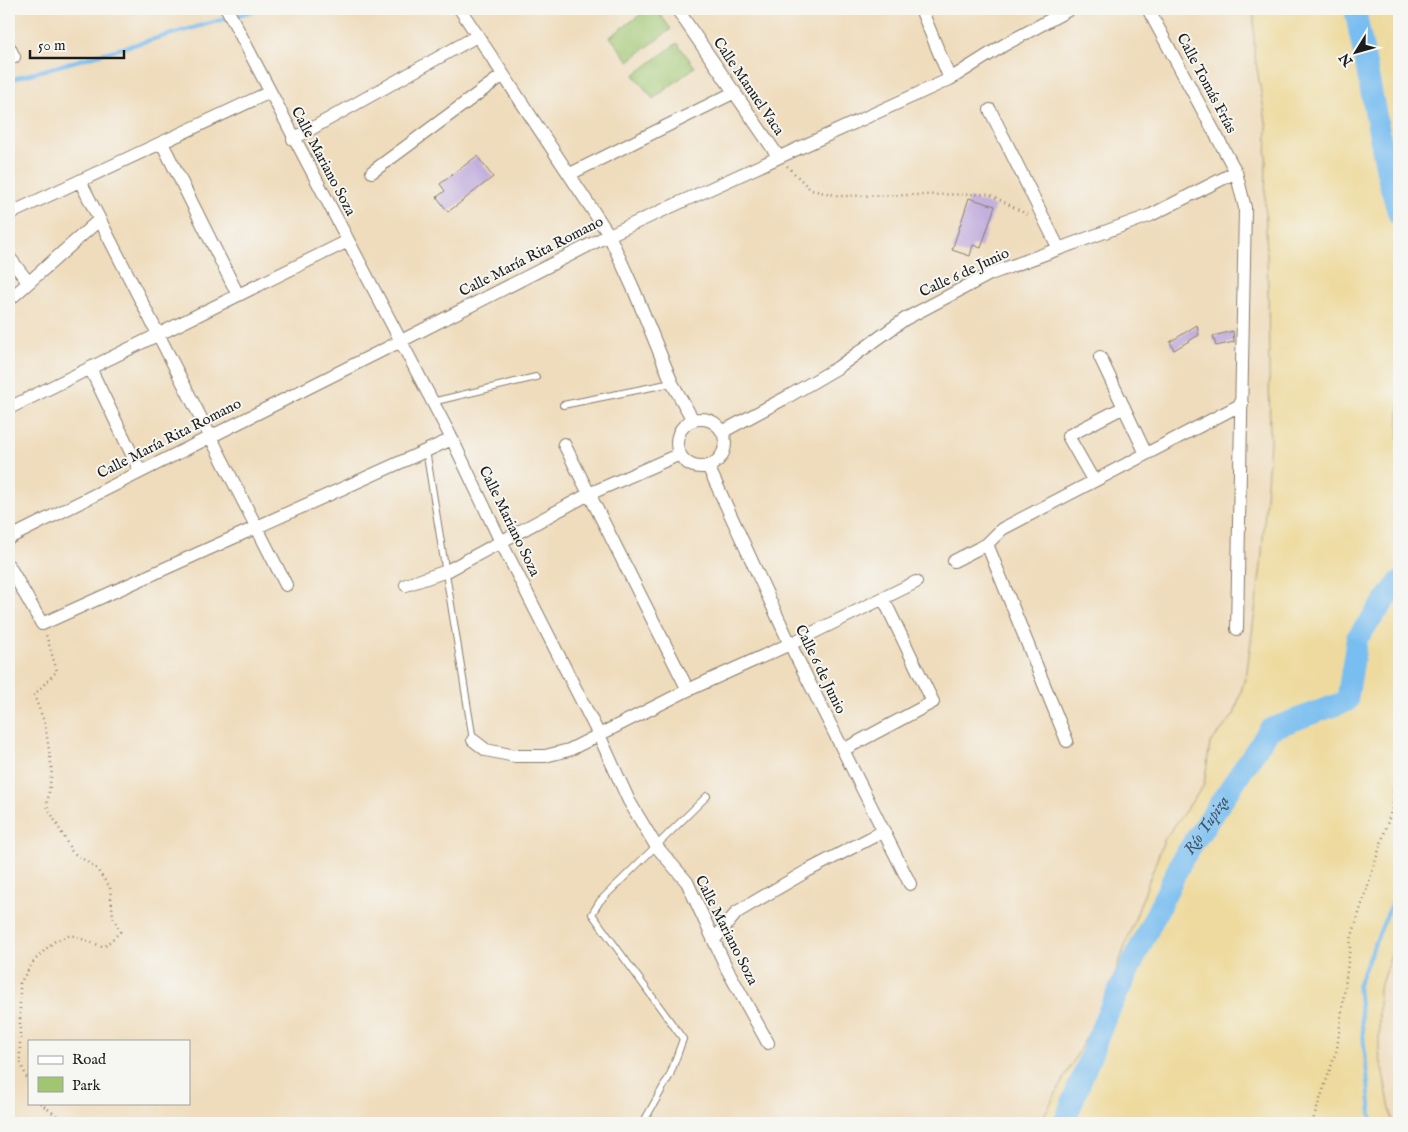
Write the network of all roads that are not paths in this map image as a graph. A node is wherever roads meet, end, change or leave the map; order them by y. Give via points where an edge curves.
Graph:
1 (226, 9) edge
2 (460, 9) edge
3 (677, 9) edge
4 (921, 9) edge
5 (1070, 9) edge
6 (1148, 9) edge
7 (477, 36) junction
8 (503, 74) junction
9 (950, 79) junction
10 (270, 92) junction
11 (735, 92) junction
12 (990, 110) dead end
13 (293, 139) junction
14 (162, 143) junction
15 (778, 156) junction
16 (372, 172) dead end
17 (1236, 172) junction
18 (570, 174) junction
19 (80, 181) junction
20 (9, 214) edge
21 (99, 220) junction
22 (609, 235) junction
23 (348, 241) junction
24 (1058, 249) junction
25 (9, 257) edge
26 (28, 282) junction
27 (238, 295) junction
28 (9, 300) edge
29 (158, 334) junction
30 (400, 342) junction
31 (1100, 357) dead end
32 (90, 368) junction
33 (536, 377) dead end
34 (672, 383) junction
35 (432, 402) junction
36 (1242, 404) junction
37 (563, 405) dead end
38 (1124, 407) junction
39 (9, 408) edge
40 (693, 420) junction
41 (722, 432) junction
42 (210, 436) junction
43 (452, 439) junction
44 (564, 444) dead end
45 (426, 450) junction
46 (680, 454) junction
47 (1146, 454) junction
48 (708, 466) junction
49 (140, 471) junction
50 (1093, 480) junction
51 (590, 494) junction
52 (256, 527) junction
53 (9, 538) edge
54 (501, 542) junction
55 (987, 544) junction
56 (954, 561) dead end
57 (9, 566) edge
58 (446, 572) junction
59 (916, 582) dead end
60 (286, 585) dead end
61 (406, 585) dead end
62 (883, 598) junction
63 (1237, 629) dead end
64 (790, 644) junction
65 (688, 690) junction
66 (599, 735) junction
67 (473, 740) joint
68 (1067, 741) dead end
69 (843, 750) junction
70 (707, 796) dead end
71 (884, 831) junction
72 (656, 846) junction
73 (910, 884) dead end
74 (714, 940) junction
75 (768, 1043) dead end
76 (643, 1123) edge

1 - 10 street, Calle Mariano Soza
2 - 7 street
3 - 11 street, Calle Manuel Vaca
4 - 9 street
5 - 9 street, Calle María Rita Romano
6 - 17 street, Calle Tomás Frías
7 - 8 street
7 - 13 street
8 - 16 street
8 - 18 street
9 - 15 street, Calle María Rita Romano
10 - 13 street, Calle Mariano Soza
10 - 14 street
11 - 15 street, Calle Manuel Vaca
11 - 18 street
12 - 24 street
13 - 23 street, Calle Mariano Soza
14 - 19 street
14 - 27 street
15 - 22 street, Calle María Rita Romano
17 - 24 street, Calle 6 de Junio via 1151,215
17 - 36 street, Calle Tomás Frías via 1245,208
18 - 22 street
19 - 20 street
19 - 21 street
21 - 26 street
21 - 29 street
22 - 30 street, Calle María Rita Romano
22 - 34 street
23 - 27 street
23 - 30 street, Calle Mariano Soza
24 - 41 street, Calle 6 de Junio via 990,274 905,319 837,368
25 - 26 street
26 - 28 street
27 - 29 street
29 - 32 street
29 - 42 street
30 - 35 street, Calle Mariano Soza
30 - 42 street, Calle María Rita Romano
31 - 38 street
32 - 39 street
32 - 49 street
33 - 35 lane
34 - 37 lane
34 - 40 street
35 - 43 street, Calle Mariano Soza
36 - 47 street
36 - 63 street, Calle Tomás Frías
38 - 47 street
38 - 50 street via 1068,436
40 - 41 street via 713,422
40 - 46 street via 681,430 678,438
41 - 48 street via 723,452
42 - 49 street, Calle María Rita Romano
42 - 52 street
43 - 45 street
43 - 54 street, Calle Mariano Soza
44 - 51 street
45 - 52 street
45 - 58 lane
46 - 48 street via 692,465
46 - 51 street
47 - 50 street
48 - 64 street, Calle 6 de Junio
49 - 53 street, Calle María Rita Romano
50 - 55 street via 1002,529
51 - 54 street
51 - 65 street
52 - 57 street via 42,624
52 - 60 street
54 - 58 street
54 - 66 street, Calle Mariano Soza
55 - 56 street
55 - 68 street
58 - 61 street
58 - 67 lane
59 - 62 street
62 - 64 street
62 - 69 street via 933,702
64 - 65 street
64 - 69 street, Calle 6 de Junio
65 - 66 street
66 - 67 street via 569,750 545,756 515,756 486,750
66 - 72 street, Calle Mariano Soza via 629,801
69 - 71 street, Calle 6 de Junio
70 - 72 lane
71 - 73 street, Calle 6 de Junio
71 - 74 street via 737,912
72 - 74 street, Calle Mariano Soza via 688,882
72 - 76 lane via 600,901 592,914 683,1039 670,1075
74 - 75 street, Calle Mariano Soza

